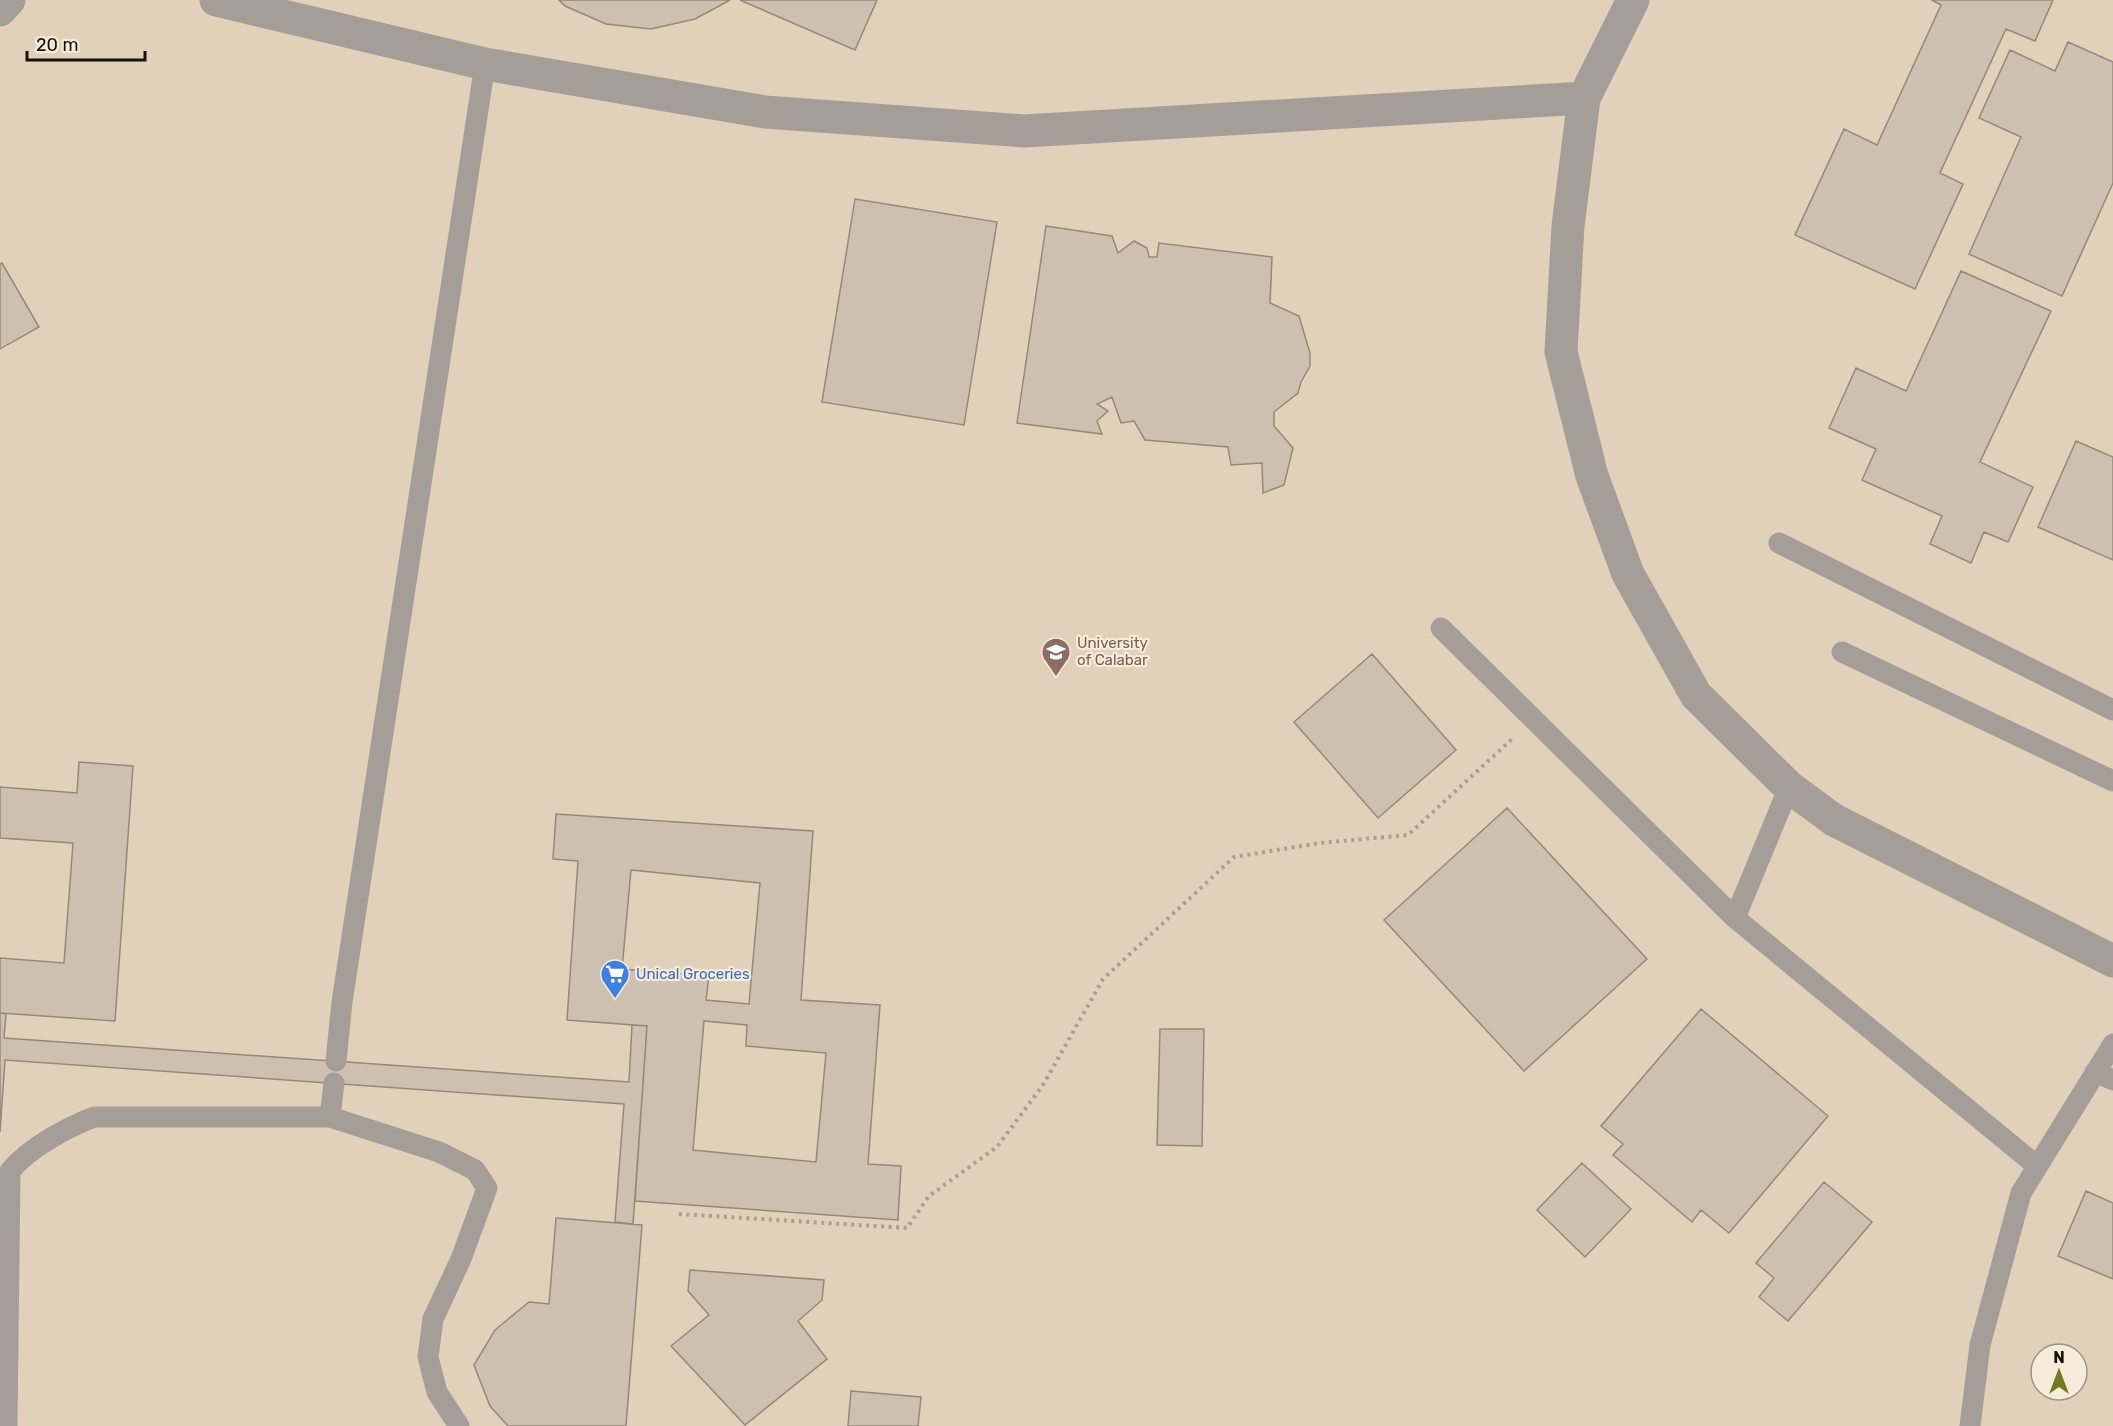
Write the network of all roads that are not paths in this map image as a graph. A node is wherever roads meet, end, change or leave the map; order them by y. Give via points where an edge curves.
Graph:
1 (9, 0) edge
2 (216, 0) edge
3 (1633, 0) edge
4 (0, 10) edge
5 (485, 64) junction
6 (1584, 98) junction
7 (1779, 543) dead end
8 (1441, 628) dead end
9 (1842, 651) dead end
10 (2113, 710) edge
11 (2113, 781) edge
12 (1789, 787) junction
13 (1735, 918) junction
14 (2113, 962) edge
15 (2113, 1044) edge
16 (336, 1061) dead end
17 (2104, 1076) edge
18 (334, 1083) dead end
19 (330, 1117) junction
20 (2037, 1166) junction
21 (7, 1426) edge
22 (459, 1426) edge
23 (1970, 1426) edge

1 - 4 street
2 - 5 street
3 - 6 street
5 - 6 street via 765,112 1024,131
5 - 16 lane
6 - 12 street via 1568,226 1561,352 1592,476 1628,574 1696,695
7 - 10 lane
8 - 13 lane
9 - 11 lane
12 - 13 lane
12 - 14 street via 1834,820
13 - 20 lane
15 - 17 lane
17 - 20 lane
18 - 19 lane
19 - 21 lane via 94,1117 20,1159 10,1171
19 - 22 lane via 439,1152 475,1170 487,1188 434,1319 428,1357 437,1392
20 - 23 lane via 2021,1193 1980,1345

